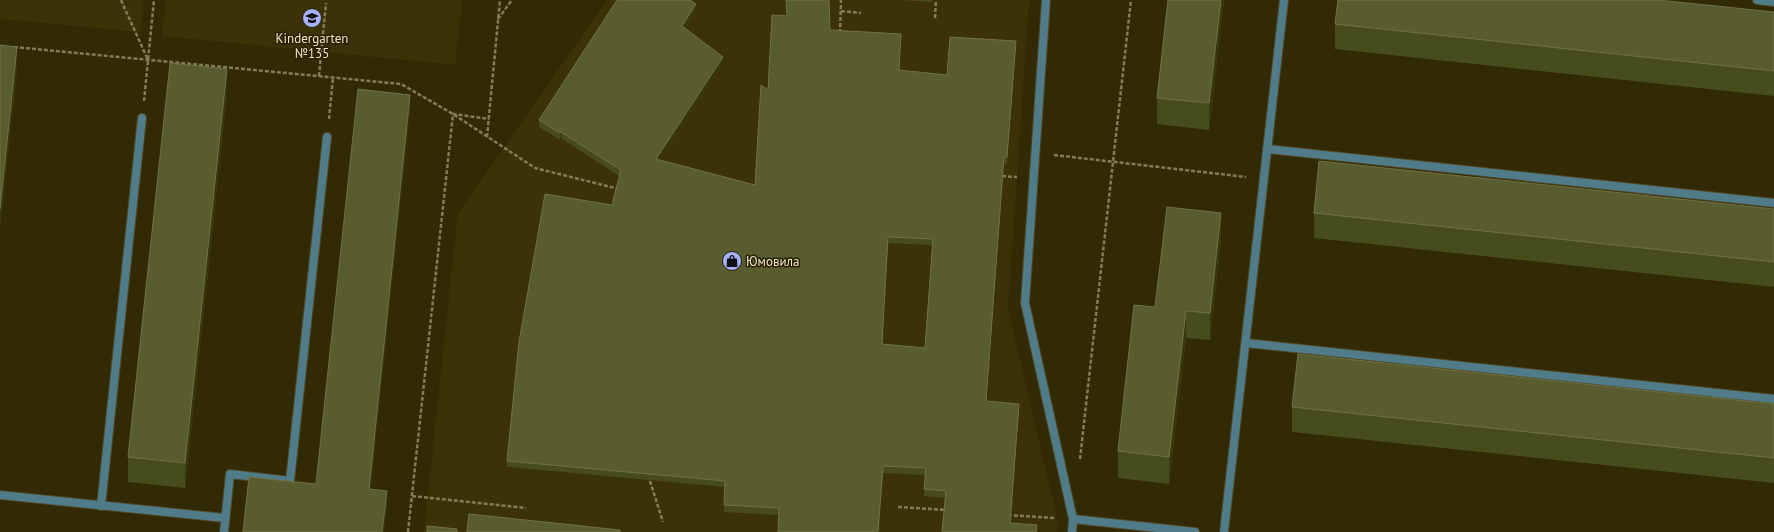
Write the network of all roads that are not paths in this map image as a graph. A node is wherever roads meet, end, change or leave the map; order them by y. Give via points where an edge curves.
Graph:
1 (1046, 0) edge
2 (1284, 0) edge
3 (1757, 0) edge
4 (1774, 2) edge
5 (142, 118) road end
6 (327, 137) road end
7 (1267, 149) junction
8 (1774, 203) edge
9 (1246, 343) junction
10 (1774, 399) edge
11 (0, 495) edge
12 (101, 506) junction
13 (225, 518) junction
14 (1073, 519) junction
15 (224, 532) edge
16 (1072, 532) edge
17 (1196, 532) edge
18 (1224, 532) edge

1 - 14 lane via 1025,303
2 - 7 lane
3 - 4 lane
5 - 12 lane
6 - 13 lane via 290,481 230,474
7 - 8 lane
7 - 9 lane
9 - 10 lane
9 - 18 lane
11 - 12 lane
12 - 13 lane
13 - 15 lane
14 - 16 lane
14 - 17 lane

